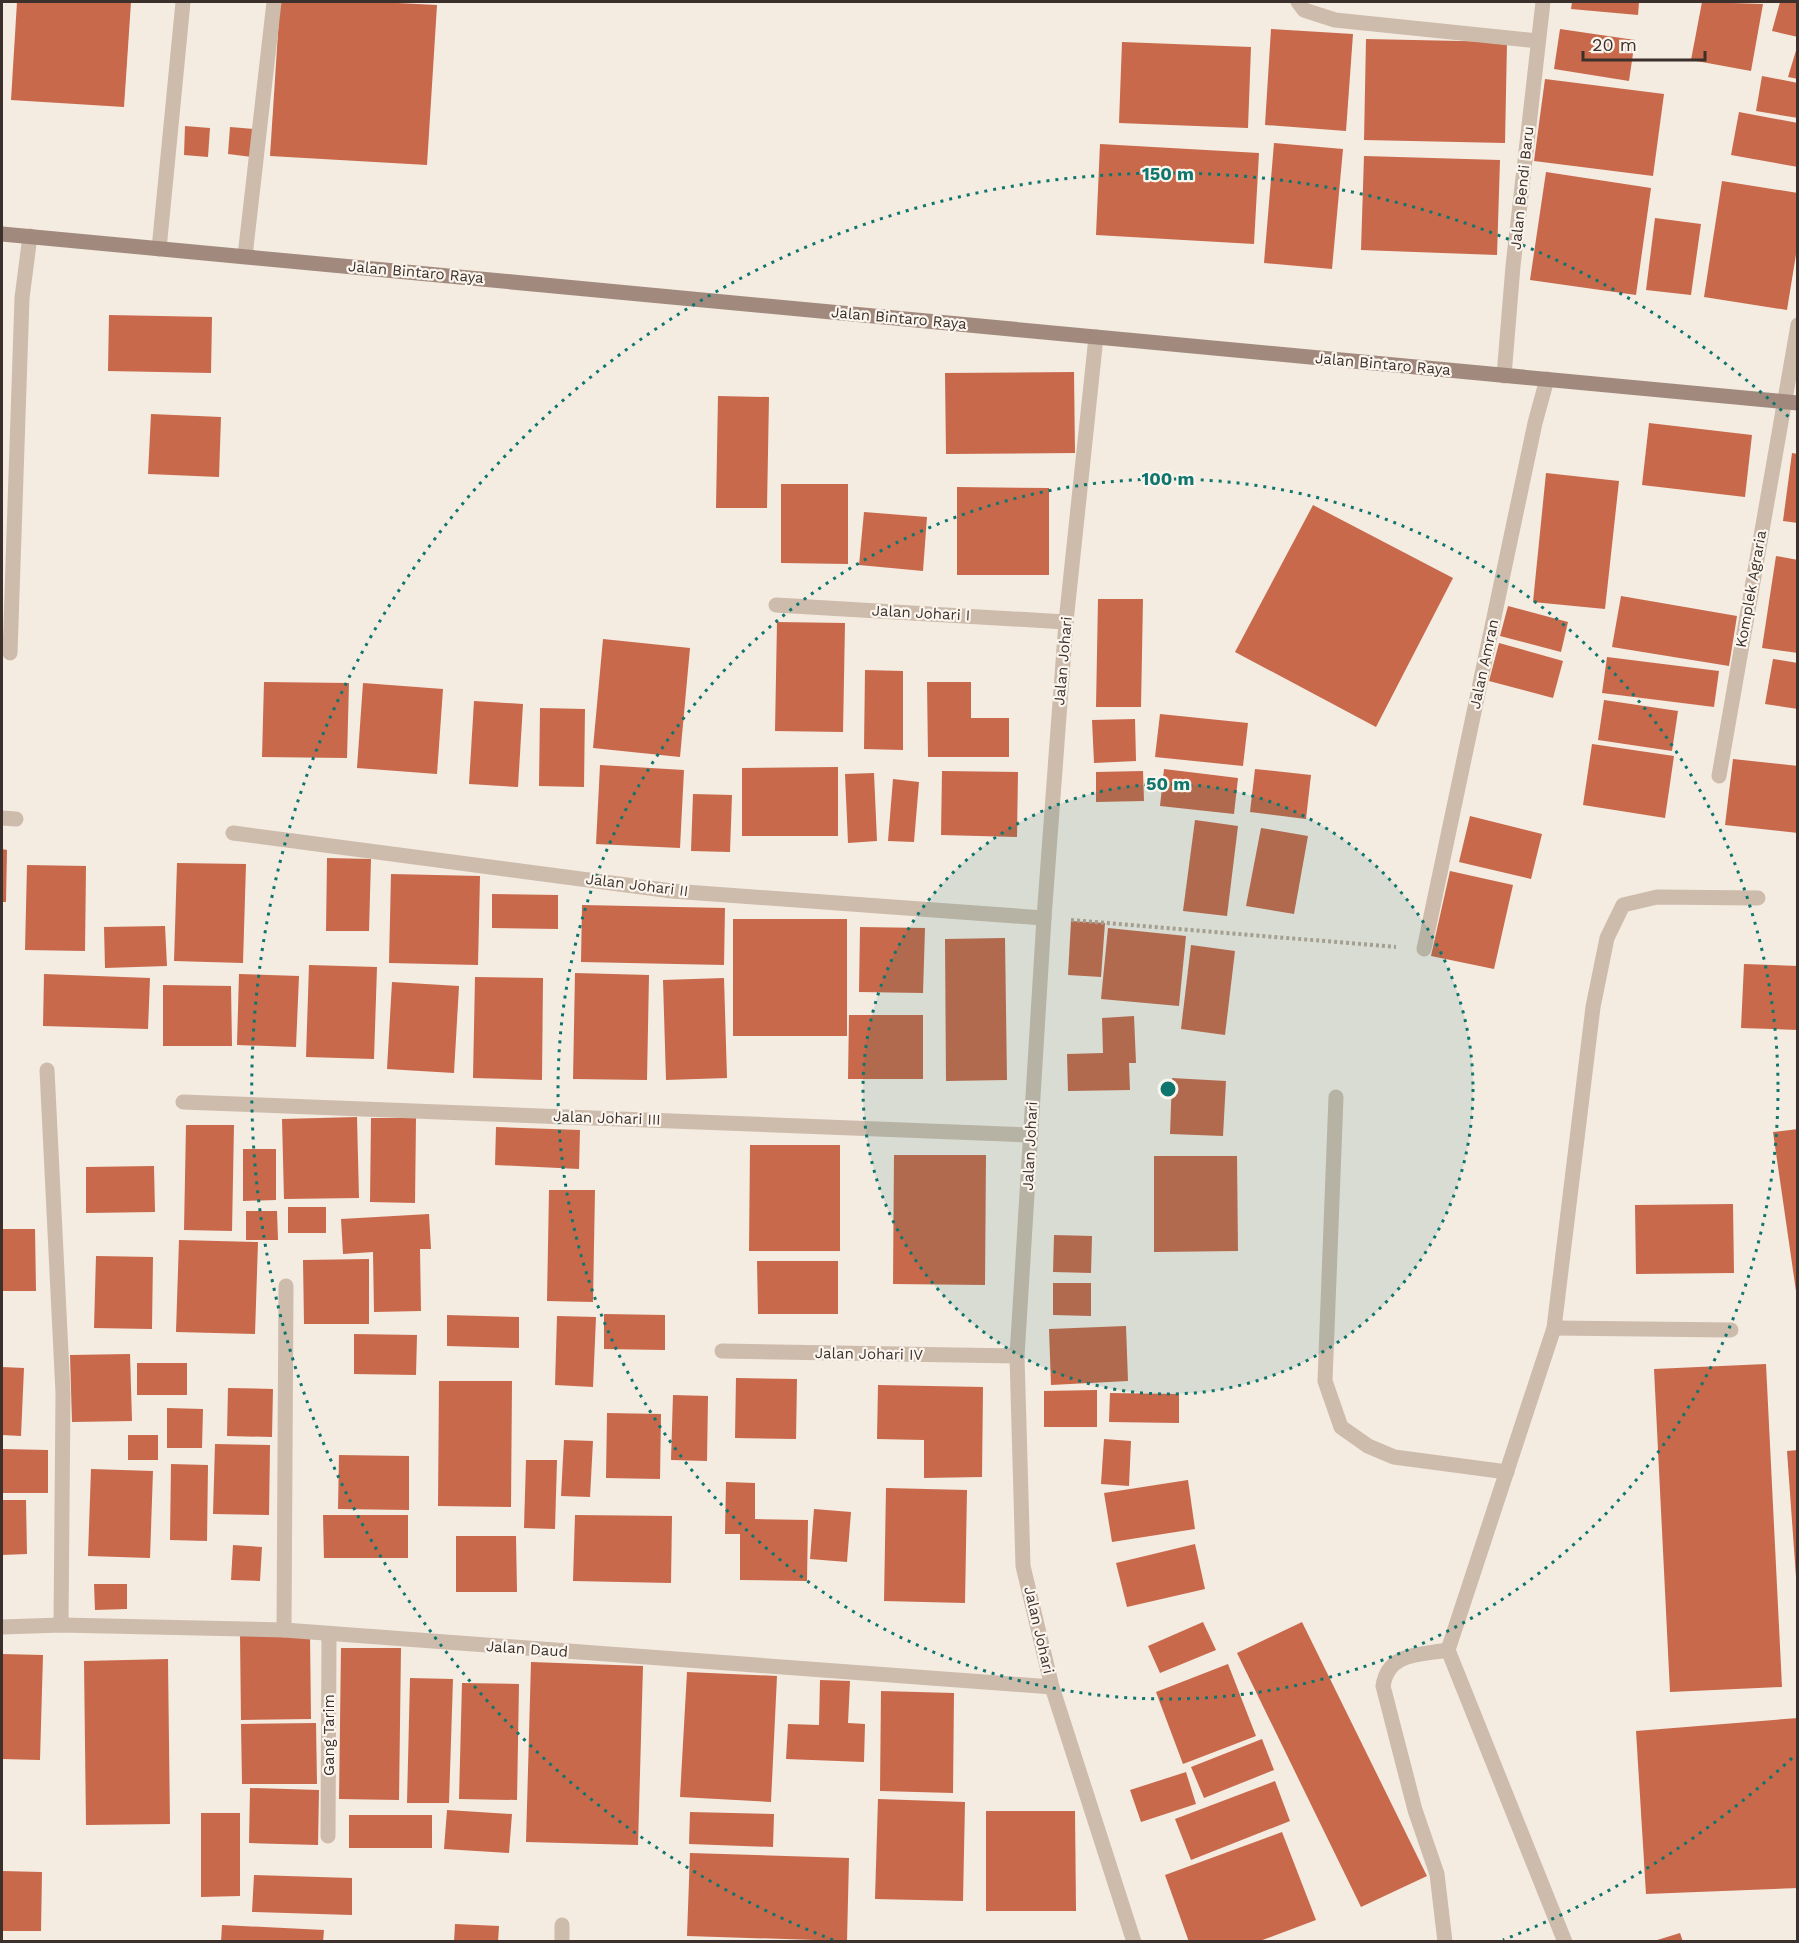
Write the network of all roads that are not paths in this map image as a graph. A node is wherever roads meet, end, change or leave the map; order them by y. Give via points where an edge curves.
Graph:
1 (183, 2) edge
2 (274, 2) edge
3 (1298, 2) edge
4 (1543, 2) edge
5 (1538, 41) junction
6 (2, 234) edge
7 (30, 236) junction
8 (159, 249) junction
9 (245, 256) junction
10 (1797, 325) edge
11 (1096, 337) junction
12 (1504, 376) junction
13 (1547, 379) junction
14 (1791, 402) edge
15 (776, 605) dead end
16 (1066, 622) junction
17 (10, 653) dead end
18 (1719, 776) dead end
19 (233, 832) dead end
20 (1758, 898) dead end
21 (1044, 918) junction
22 (1424, 949) road end
23 (48, 1070) dead end
24 (1336, 1097) dead end
25 (183, 1102) dead end
26 (1031, 1135) junction
27 (285, 1286) dead end
28 (1554, 1328) junction
29 (1731, 1330) dead end
30 (722, 1351) dead end
31 (1017, 1356) junction
32 (1507, 1472) junction
33 (62, 1625) junction
34 (2, 1627) edge
35 (284, 1630) junction
36 (329, 1635) junction
37 (1448, 1650) junction
38 (1052, 1687) junction
39 (328, 1836) dead end
40 (562, 1926) dead end
41 (562, 1941) edge
42 (1134, 1941) edge
43 (1445, 1941) edge
44 (1565, 1941) edge

1 - 8 street
2 - 9 street
3 - 5 street via 1304,10 1335,20
4 - 5 street, Jalan Bendi Baru
5 - 12 street, Jalan Bendi Baru
6 - 7 main road, Jalan Bintaro Raya
7 - 8 main road, Jalan Bintaro Raya
7 - 17 street via 22,298
8 - 9 main road, Jalan Bintaro Raya
9 - 11 main road, Jalan Bintaro Raya
10 - 14 street, Komplek Agraria
11 - 12 main road, Jalan Bintaro Raya
11 - 16 street, Jalan Johari
12 - 13 main road, Jalan Bintaro Raya
13 - 14 main road, Jalan Bintaro Raya
13 - 22 street, Jalan Amran
14 - 18 street, Komplek Agraria
15 - 16 street, Jalan Johari I
16 - 21 street, Jalan Johari
19 - 21 street, Jalan Johari II via 672,891
20 - 28 street via 1657,897 1623,905 1607,938 1593,1007
21 - 26 street, Jalan Johari
23 - 33 street via 63,1393
24 - 32 street via 1325,1381 1341,1427 1394,1458
25 - 26 street, Jalan Johari III
26 - 31 street, Jalan Johari
27 - 35 street
28 - 29 street
28 - 32 street
30 - 31 street, Jalan Johari IV
31 - 38 street, Jalan Johari via 1023,1566
32 - 37 street
33 - 34 street, Jalan Daud
33 - 35 street, Jalan Daud
35 - 36 street, Jalan Daud
36 - 38 street, Jalan Daud
36 - 39 street, Gang Tarim
37 - 43 street via 1392,1663 1384,1675 1383,1686 1415,1810 1437,1874
37 - 44 street
38 - 42 street, Jalan Johari
40 - 41 street

